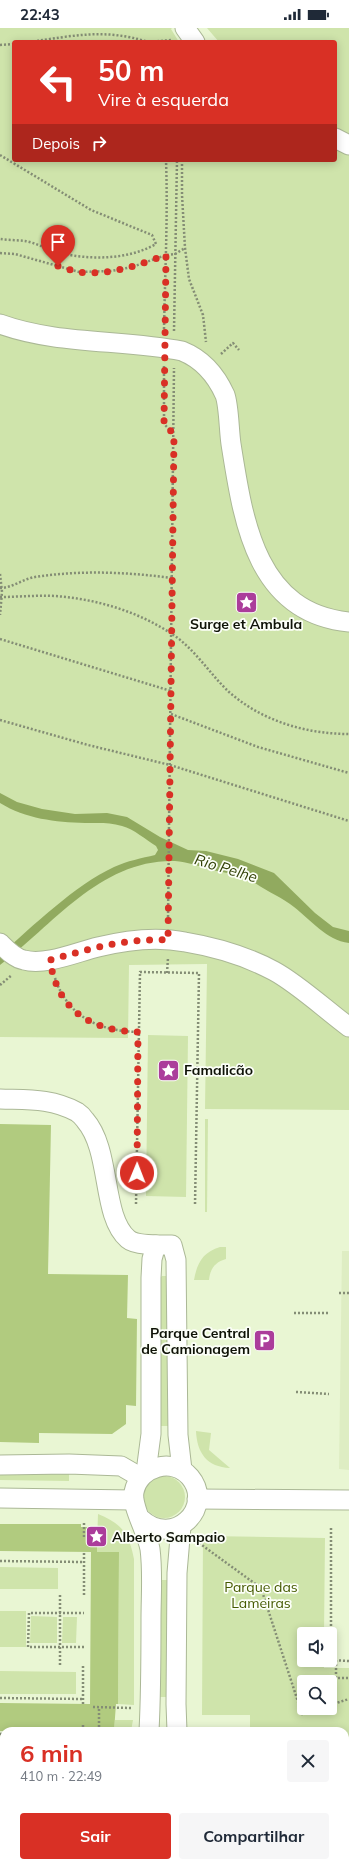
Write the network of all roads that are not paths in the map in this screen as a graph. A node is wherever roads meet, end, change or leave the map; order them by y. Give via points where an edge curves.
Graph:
1 (180, 34) edge
2 (191, 40) edge
3 (337, 139) edge
4 (349, 146) edge
5 (0, 324) edge
6 (349, 622) edge
7 (6, 949) edge
8 (349, 1027) edge
9 (0, 1098) edge
10 (156, 1245) junction
11 (0, 1465) edge
12 (182, 1470) junction
13 (143, 1475) junction
14 (0, 1498) edge
15 (197, 1499) junction
16 (133, 1500) junction
17 (349, 1500) edge
18 (141, 1519) junction
19 (181, 1526) junction
20 (148, 1727) edge
21 (178, 1727) edge

1 - 2 street
3 - 4 street
5 - 6 street via 45,335 169,342 207,366 226,397 236,472 245,515 264,570 277,586 304,609 316,615
7 - 8 street via 25,961 50,960 125,941 147,939 184,941 215,948 274,971
9 - 10 street via 53,1101 78,1113 92,1128 100,1148 116,1223 128,1239
10 - 12 street via 172,1245 176,1260 178,1435
10 - 13 street via 150,1278 151,1434
11 - 13 street via 121,1466
12 - 13 street via 160,1466
12 - 15 street via 196,1488
13 - 16 street via 136,1484
14 - 16 street
15 - 17 street
15 - 19 street via 190,1519
16 - 18 street
18 - 19 street via 156,1529 169,1530
18 - 20 street via 150,1550 152,1573
19 - 21 street via 177,1573

